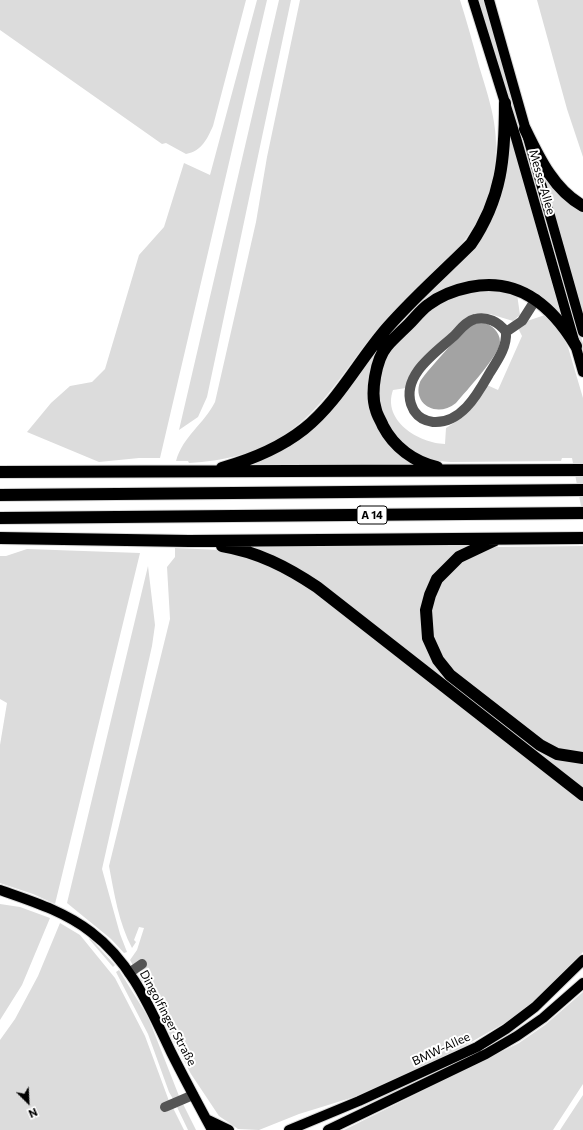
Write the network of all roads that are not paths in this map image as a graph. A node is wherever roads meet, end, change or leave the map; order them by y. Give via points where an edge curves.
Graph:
1 (473, 0) edge
2 (489, 0) edge
3 (505, 103) junction
4 (525, 129) junction
5 (583, 206) edge
6 (536, 299) junction
7 (506, 332) junction
8 (583, 332) edge
9 (576, 346) junction
10 (583, 372) edge
11 (583, 470) edge
12 (452, 471) junction
13 (0, 472) edge
14 (206, 472) junction
15 (578, 490) edge
16 (0, 495) edge
17 (581, 513) edge
18 (0, 518) edge
19 (0, 538) edge
20 (500, 538) junction
21 (583, 538) edge
22 (189, 541) junction
23 (583, 758) edge
24 (583, 795) edge
25 (0, 890) edge
26 (583, 960) edge
27 (142, 964) dead end
28 (129, 972) junction
29 (583, 983) edge
30 (193, 1095) junction
31 (165, 1107) dead end
32 (206, 1119) junction
33 (212, 1130) edge
34 (228, 1130) edge
35 (289, 1130) edge
36 (328, 1130) edge

1 - 3 main road, Messe-Allee
2 - 4 main road, Messe-Allee
3 - 9 main road, Messe-Allee
3 - 14 highway via 504,154 496,194 482,228 471,244 387,328 330,402 304,429 254,457
4 - 5 highway via 546,169 562,190
4 - 8 main road, Messe-Allee
6 - 7 lane via 522,321
6 - 9 highway via 564,326
6 - 12 highway via 512,288 496,285 481,285 453,291 428,305 386,347 374,375 375,408 388,436 400,449 418,460
7 - 7 lane via 501,354 478,394 467,407 444,423 426,421 414,412 408,394 412,382 434,353 464,325 474,319 485,318 494,321
9 - 10 main road, Messe-Allee
11 - 12 highway
12 - 14 highway
13 - 14 highway
15 - 16 highway, A 14
17 - 18 highway, A 14
19 - 22 highway
20 - 21 highway
20 - 22 highway
20 - 23 highway via 458,556 438,579 426,610 428,638 438,660 450,675 540,745 557,754
22 - 24 highway via 246,550 294,572 317,587
25 - 28 main road, Dingolfinger Straße via 55,911 80,924 120,959
26 - 35 main road, BMW-Allee via 535,1007 477,1047
27 - 28 lane
28 - 30 main road, Dingolfinger Straße via 152,1011
29 - 36 main road, BMW-Allee via 518,1036
30 - 31 lane
30 - 32 main road, Dingolfinger Straße
32 - 33 main road, Dingolfinger Straße
32 - 34 main road

